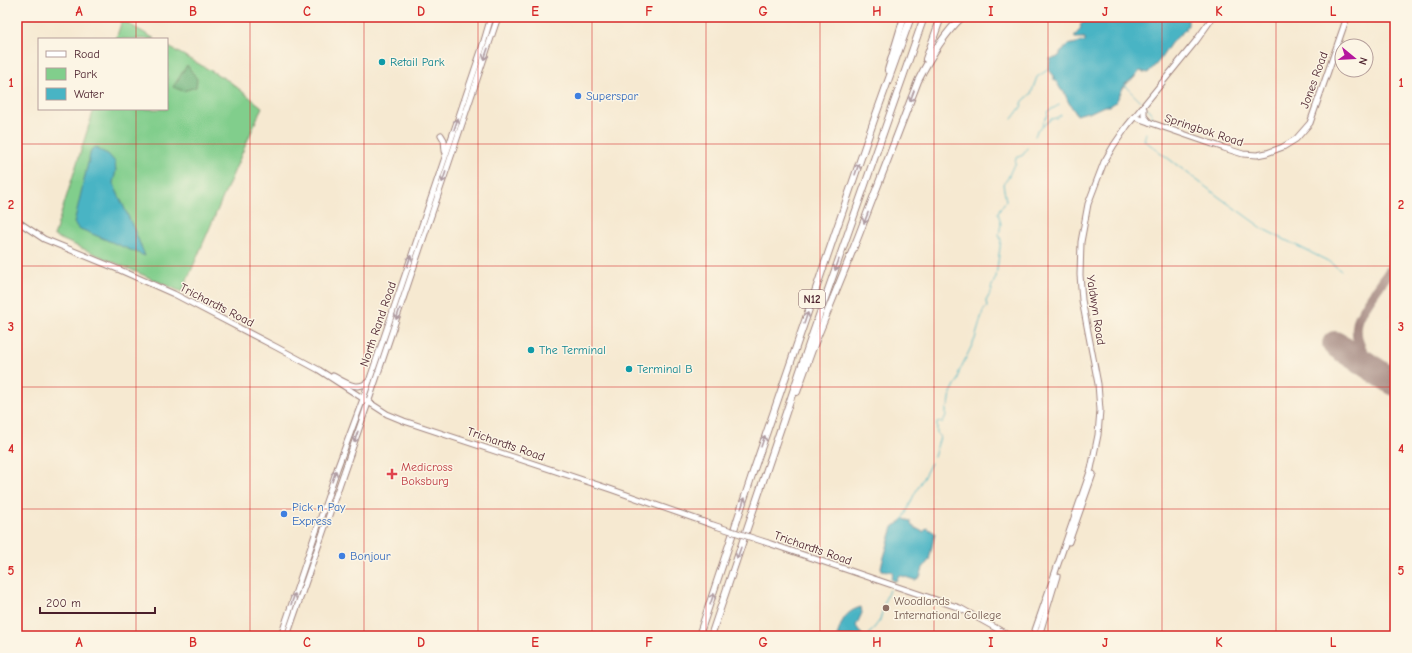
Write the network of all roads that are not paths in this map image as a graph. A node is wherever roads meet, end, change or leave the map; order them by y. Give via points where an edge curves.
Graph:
1 (491, 17) edge
2 (498, 17) edge
3 (904, 17) edge
4 (911, 17) edge
5 (924, 17) edge
6 (940, 17) edge
7 (962, 17) edge
8 (1215, 17) edge
9 (1347, 17) edge
10 (918, 81) junction
11 (1144, 108) junction
12 (1136, 117) junction
13 (874, 120) junction
14 (1152, 123) junction
15 (441, 135) dead end
16 (1290, 143) joint
17 (446, 154) junction
18 (17, 221) edge
19 (415, 244) junction
20 (421, 244) junction
21 (319, 370) junction
22 (369, 381) junction
23 (363, 399) junction
24 (368, 403) junction
25 (751, 517) junction
26 (1035, 630) junction
27 (281, 636) edge
28 (287, 636) edge
29 (699, 636) edge
30 (711, 636) edge
31 (1011, 636) edge
32 (1030, 636) edge
33 (1033, 636) edge
34 (1039, 636) edge

17 -> 1 main road, North Rand Road
2 -> 20 main road, North Rand Road
3 - 13 highway
4 - 13 highway, N12
5 -> 25 highway, N12
6 - 10 highway
7 - 10 highway via 941,41
8 - 11 main road, Yaldwyn Road
8 - 12 main road, Yaldwyn Road
9 - 16 main road, Jones Road via 1310,123
10 -> 25 highway via 812,350
11 - 12 main road, Yaldwyn Road
11 - 14 main road via 1145,118
12 - 14 main road, Springbok Road
12 - 26 main road, Yaldwyn Road via 1104,162 1090,198 1084,223 1080,275 1098,384 1098,435 1091,469
12 - 34 main road, Yaldwyn Road via 1108,160 1094,192 1086,223 1082,260 1083,287 1101,384 1100,435 1090,483 1063,556
29 -> 13 highway, N12
14 - 16 main road, Springbok Road via 1243,154 1267,154
15 - 17 main road
17 - 19 main road, North Rand Road
18 - 21 main road, Trichardts Road via 44,239 174,294
19 - 20 main road
22 -> 19 main road, North Rand Road
20 -> 24 main road, North Rand Road
21 - 22 main road via 358,387
21 - 23 main road, Trichardts Road
22 - 23 main road, North Rand Road
23 - 24 main road, Trichardts Road
27 -> 23 main road, North Rand Road
24 -> 28 main road, North Rand Road
24 - 31 main road, Trichardts Road, bridge via 404,421 960,608
25 -> 30 highway, N12
26 - 32 main road
26 - 33 main road, Yaldwyn Road

